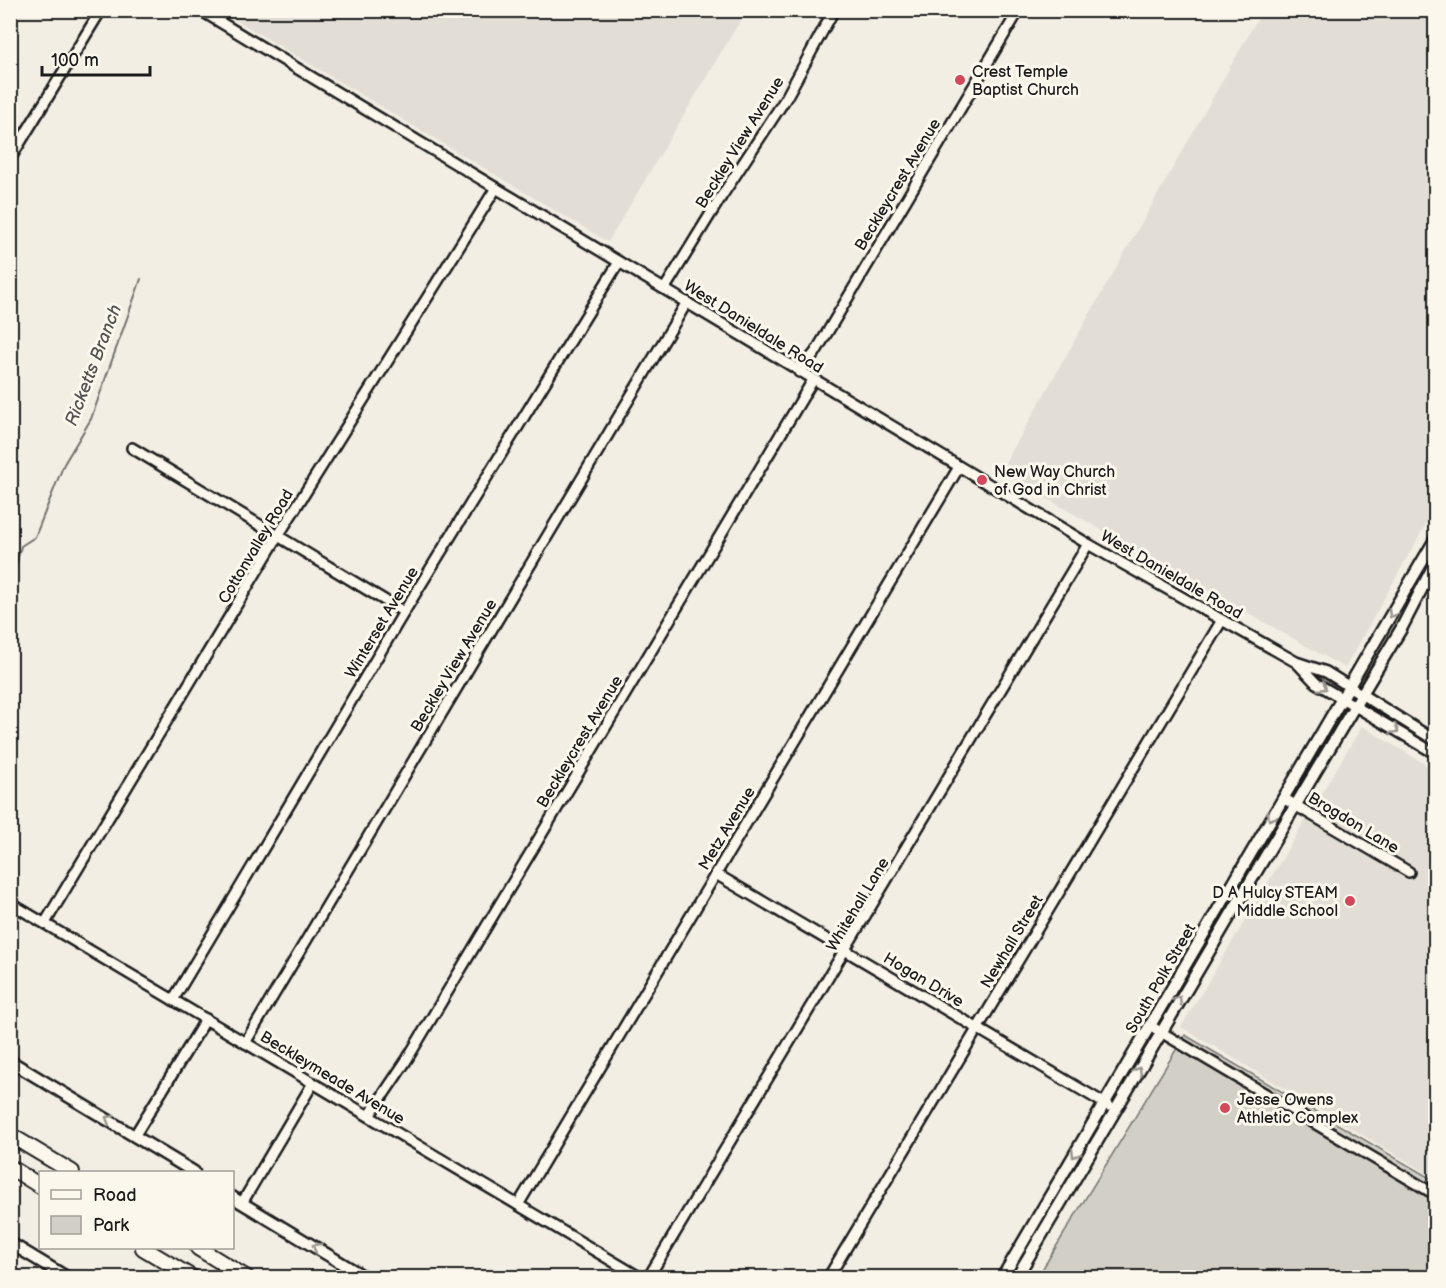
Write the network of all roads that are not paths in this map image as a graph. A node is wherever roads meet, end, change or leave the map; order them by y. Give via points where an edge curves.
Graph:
1 (101, 10) edge
2 (200, 10) edge
3 (834, 10) edge
4 (1019, 10) edge
5 (10, 159) edge
6 (496, 188) junction
7 (619, 262) junction
8 (665, 288) junction
9 (687, 302) junction
10 (800, 372) junction
11 (813, 380) junction
12 (132, 448) dead end
13 (959, 466) junction
14 (278, 536) junction
15 (1436, 538) edge
16 (1088, 544) junction
17 (1429, 564) edge
18 (404, 612) junction
19 (1222, 620) junction
20 (1296, 662) junction
21 (1350, 686) junction
22 (1362, 694) junction
23 (1342, 698) junction
24 (1355, 706) junction
25 (1436, 741) edge
26 (1436, 754) edge
27 (1283, 798) junction
28 (1295, 805) junction
29 (1409, 872) dead end
30 (716, 874) junction
31 (1230, 888) junction
32 (1241, 895) junction
33 (10, 903) edge
34 (45, 924) junction
35 (847, 950) junction
36 (1185, 963) junction
37 (1197, 969) junction
38 (173, 1000) junction
39 (206, 1019) junction
40 (1149, 1025) junction
41 (977, 1028) junction
42 (1160, 1032) junction
43 (245, 1042) junction
44 (10, 1060) edge
45 (313, 1083) junction
46 (1105, 1104) junction
47 (1117, 1111) junction
48 (369, 1116) junction
49 (10, 1135) edge
50 (135, 1135) junction
51 (10, 1167) edge
52 (69, 1171) edge
53 (191, 1171) edge
54 (10, 1174) edge
55 (39, 1186) edge
56 (39, 1187) edge
57 (1436, 1195) edge
58 (237, 1200) edge
59 (518, 1205) junction
60 (10, 1243) edge
61 (145, 1249) edge
62 (200, 1249) edge
63 (1012, 1260) junction
64 (221, 1261) junction
65 (1023, 1266) junction
66 (68, 1278) edge
67 (193, 1278) edge
68 (247, 1278) edge
69 (253, 1278) edge
70 (366, 1278) edge
71 (641, 1278) edge
72 (648, 1278) edge
73 (828, 1278) edge
74 (1002, 1278) edge
75 (1016, 1278) edge

1 - 5 street
2 - 6 street, West Danieldale Road
3 - 8 street, Beckley View Avenue via 786,98
4 - 10 street, Beckleycrest Avenue
6 - 7 street, West Danieldale Road
6 - 14 street, Cottonvalley Road
7 - 8 street, West Danieldale Road
7 - 18 street, Winterset Avenue
8 - 9 street, West Danieldale Road
9 - 10 street, West Danieldale Road
9 - 43 street, Beckley View Avenue
10 - 11 street, West Danieldale Road
11 - 13 street, West Danieldale Road
11 - 48 street, Beckleycrest Avenue via 406,1061
12 - 14 street
13 - 16 street, West Danieldale Road
13 - 30 street, Metz Avenue
14 - 18 street
14 - 34 street, Cottonvalley Road
15 - 17 main road, South Polk Street
16 - 19 street, West Danieldale Road
16 - 35 street, Whitehall Lane
17 -> 21 main road, South Polk Street
17 - 22 main road, South Polk Street via 1401,629
18 - 38 street, Winterset Avenue
19 - 20 street, West Danieldale Road
19 - 41 street, Newhall Street
20 - 21 street, West Danieldale Road via 1326,672
20 -> 23 street, West Danieldale Road via 1316,683
21 - 22 street, West Danieldale Road
21 - 23 main road, South Polk Street
22 - 24 main road, South Polk Street
22 - 25 street, West Danieldale Road
23 - 24 street, West Danieldale Road
23 - 27 main road, South Polk Street
24 -> 26 street, West Danieldale Road
24 - 28 main road, South Polk Street
27 - 28 street, Brogdon Lane
27 -> 31 main road, South Polk Street
28 - 29 street, Brogdon Lane
28 - 32 main road, South Polk Street
30 - 35 street, Hogan Drive
30 - 59 street, Metz Avenue
31 - 32 main road
31 - 36 main road, South Polk Street
32 - 37 main road, South Polk Street
33 - 34 street, Beckleymeade Avenue
34 - 38 street, Beckleymeade Avenue
35 - 41 street, Hogan Drive
35 - 72 street, Whitehall Lane
36 - 37 main road
36 - 40 main road, South Polk Street
42 -> 37 main road, South Polk Street
38 - 39 street, Beckleymeade Avenue
39 - 43 street, Beckleymeade Avenue
39 - 50 street
40 - 42 street
40 - 46 main road, South Polk Street
41 - 46 street, Hogan Drive
41 - 73 street, Newhall Street
47 -> 42 main road, South Polk Street
42 - 57 street
43 - 45 street, Beckleymeade Avenue
50 -> 44 main road
45 - 48 street, Beckleymeade Avenue
45 - 58 street
46 - 47 street, Hogan Drive
46 -> 63 main road, South Polk Street
47 - 65 main road, South Polk Street
48 - 59 street, Beckleymeade Avenue
49 - 52 highway
50 - 53 main road
51 - 55 highway
54 - 56 highway
70 -> 58 main road
59 - 71 street, Beckleymeade Avenue
60 - 66 main road
61 - 67 highway
62 - 64 highway
63 - 65 main road
63 - 74 main road, South Polk Street
64 - 68 highway
64 - 69 highway
65 - 75 main road, South Polk Street

